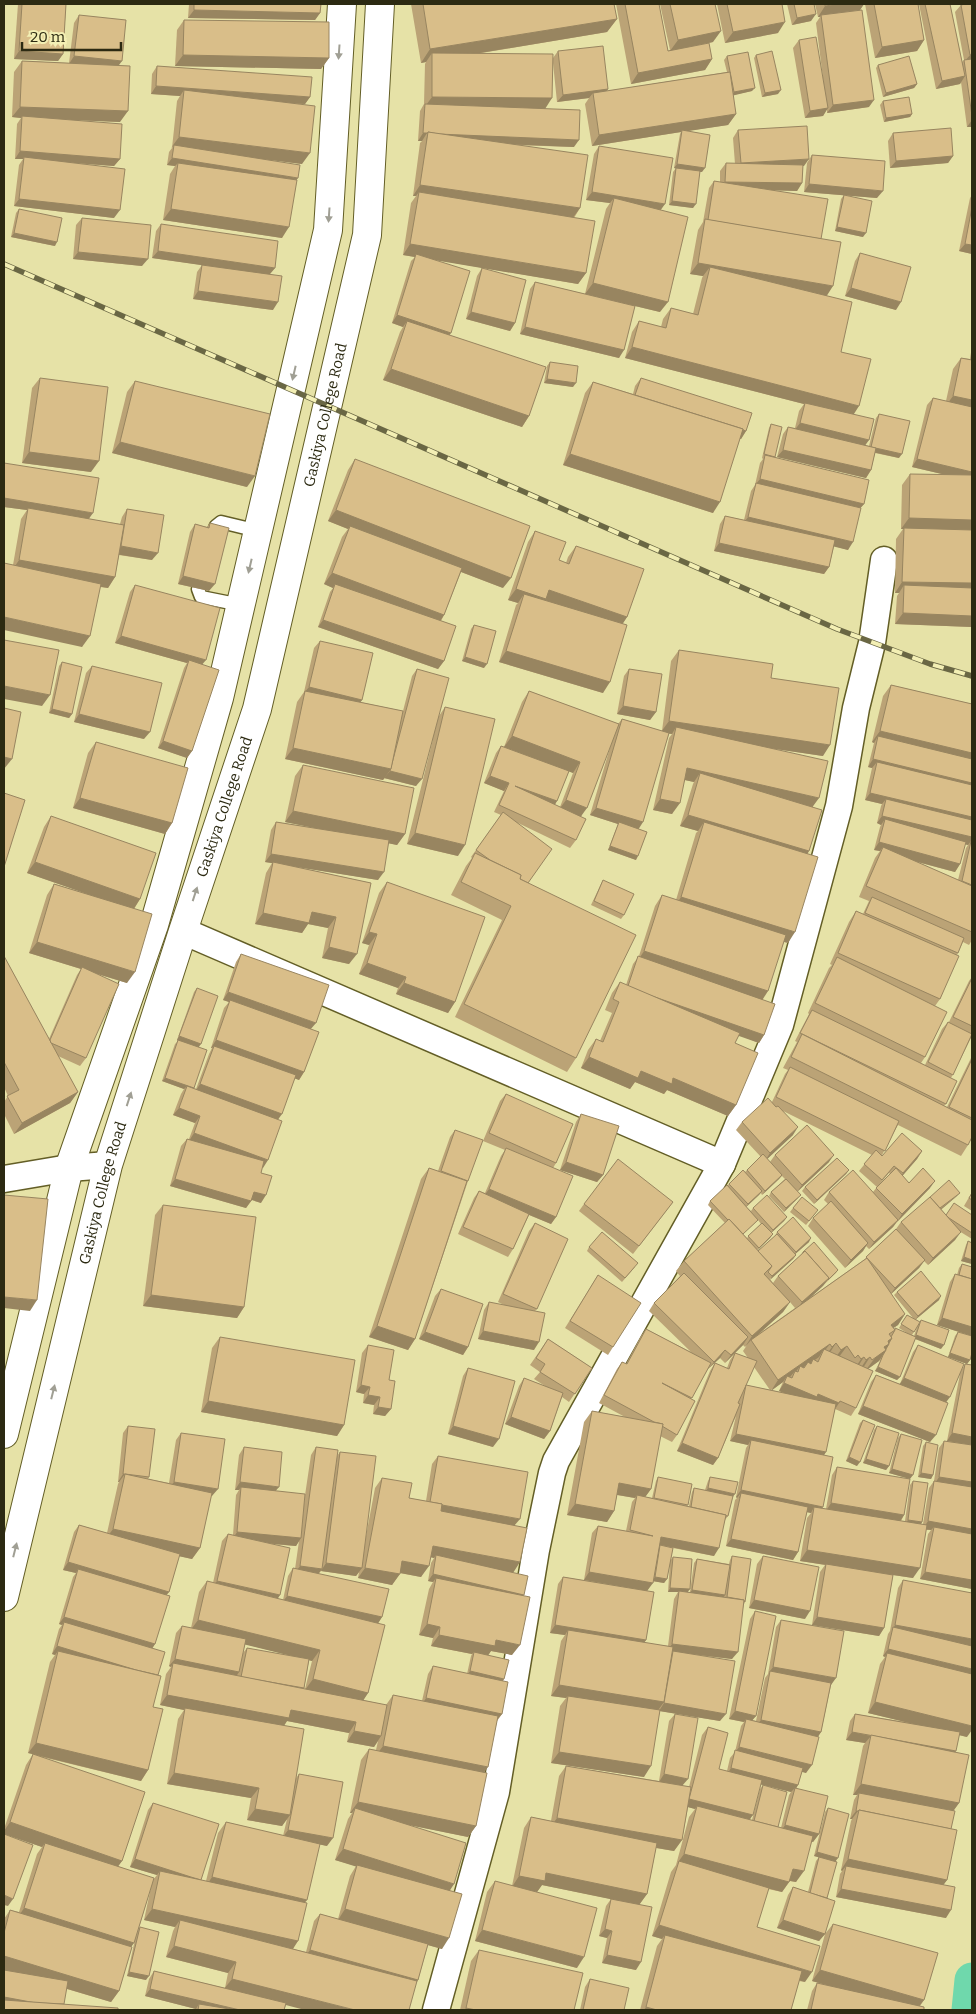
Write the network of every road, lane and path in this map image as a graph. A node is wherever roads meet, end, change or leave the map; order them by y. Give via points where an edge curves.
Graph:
1 (342, 4) edge
2 (380, 4) edge
3 (258, 531) junction
4 (213, 533) edge
5 (884, 560) dead end
6 (198, 589) edge
7 (241, 605) junction
8 (183, 931) junction
9 (722, 1164) junction
10 (108, 1165) junction
11 (69, 1168) junction
12 (4, 1179) edge
13 (4, 1434) edge
14 (4, 1597) edge
15 (436, 2010) edge

1 -> 3 main road via 328,230
8 -> 2 main road, Gaskiya College Road via 257,709 367,235
3 - 4 lane via 221,522
3 -> 7 main road
5 - 9 street via 872,643 856,708 840,806 814,905 780,1025
6 - 7 lane via 202,597
7 - 11 main road via 219,698 154,925
8 - 9 street
10 -> 8 main road, Gaskiya College Road
9 - 15 street via 556,1461 536,1550 496,1792
10 - 11 street
14 -> 10 main road, Gaskiya College Road
11 - 12 street
11 - 13 main road

